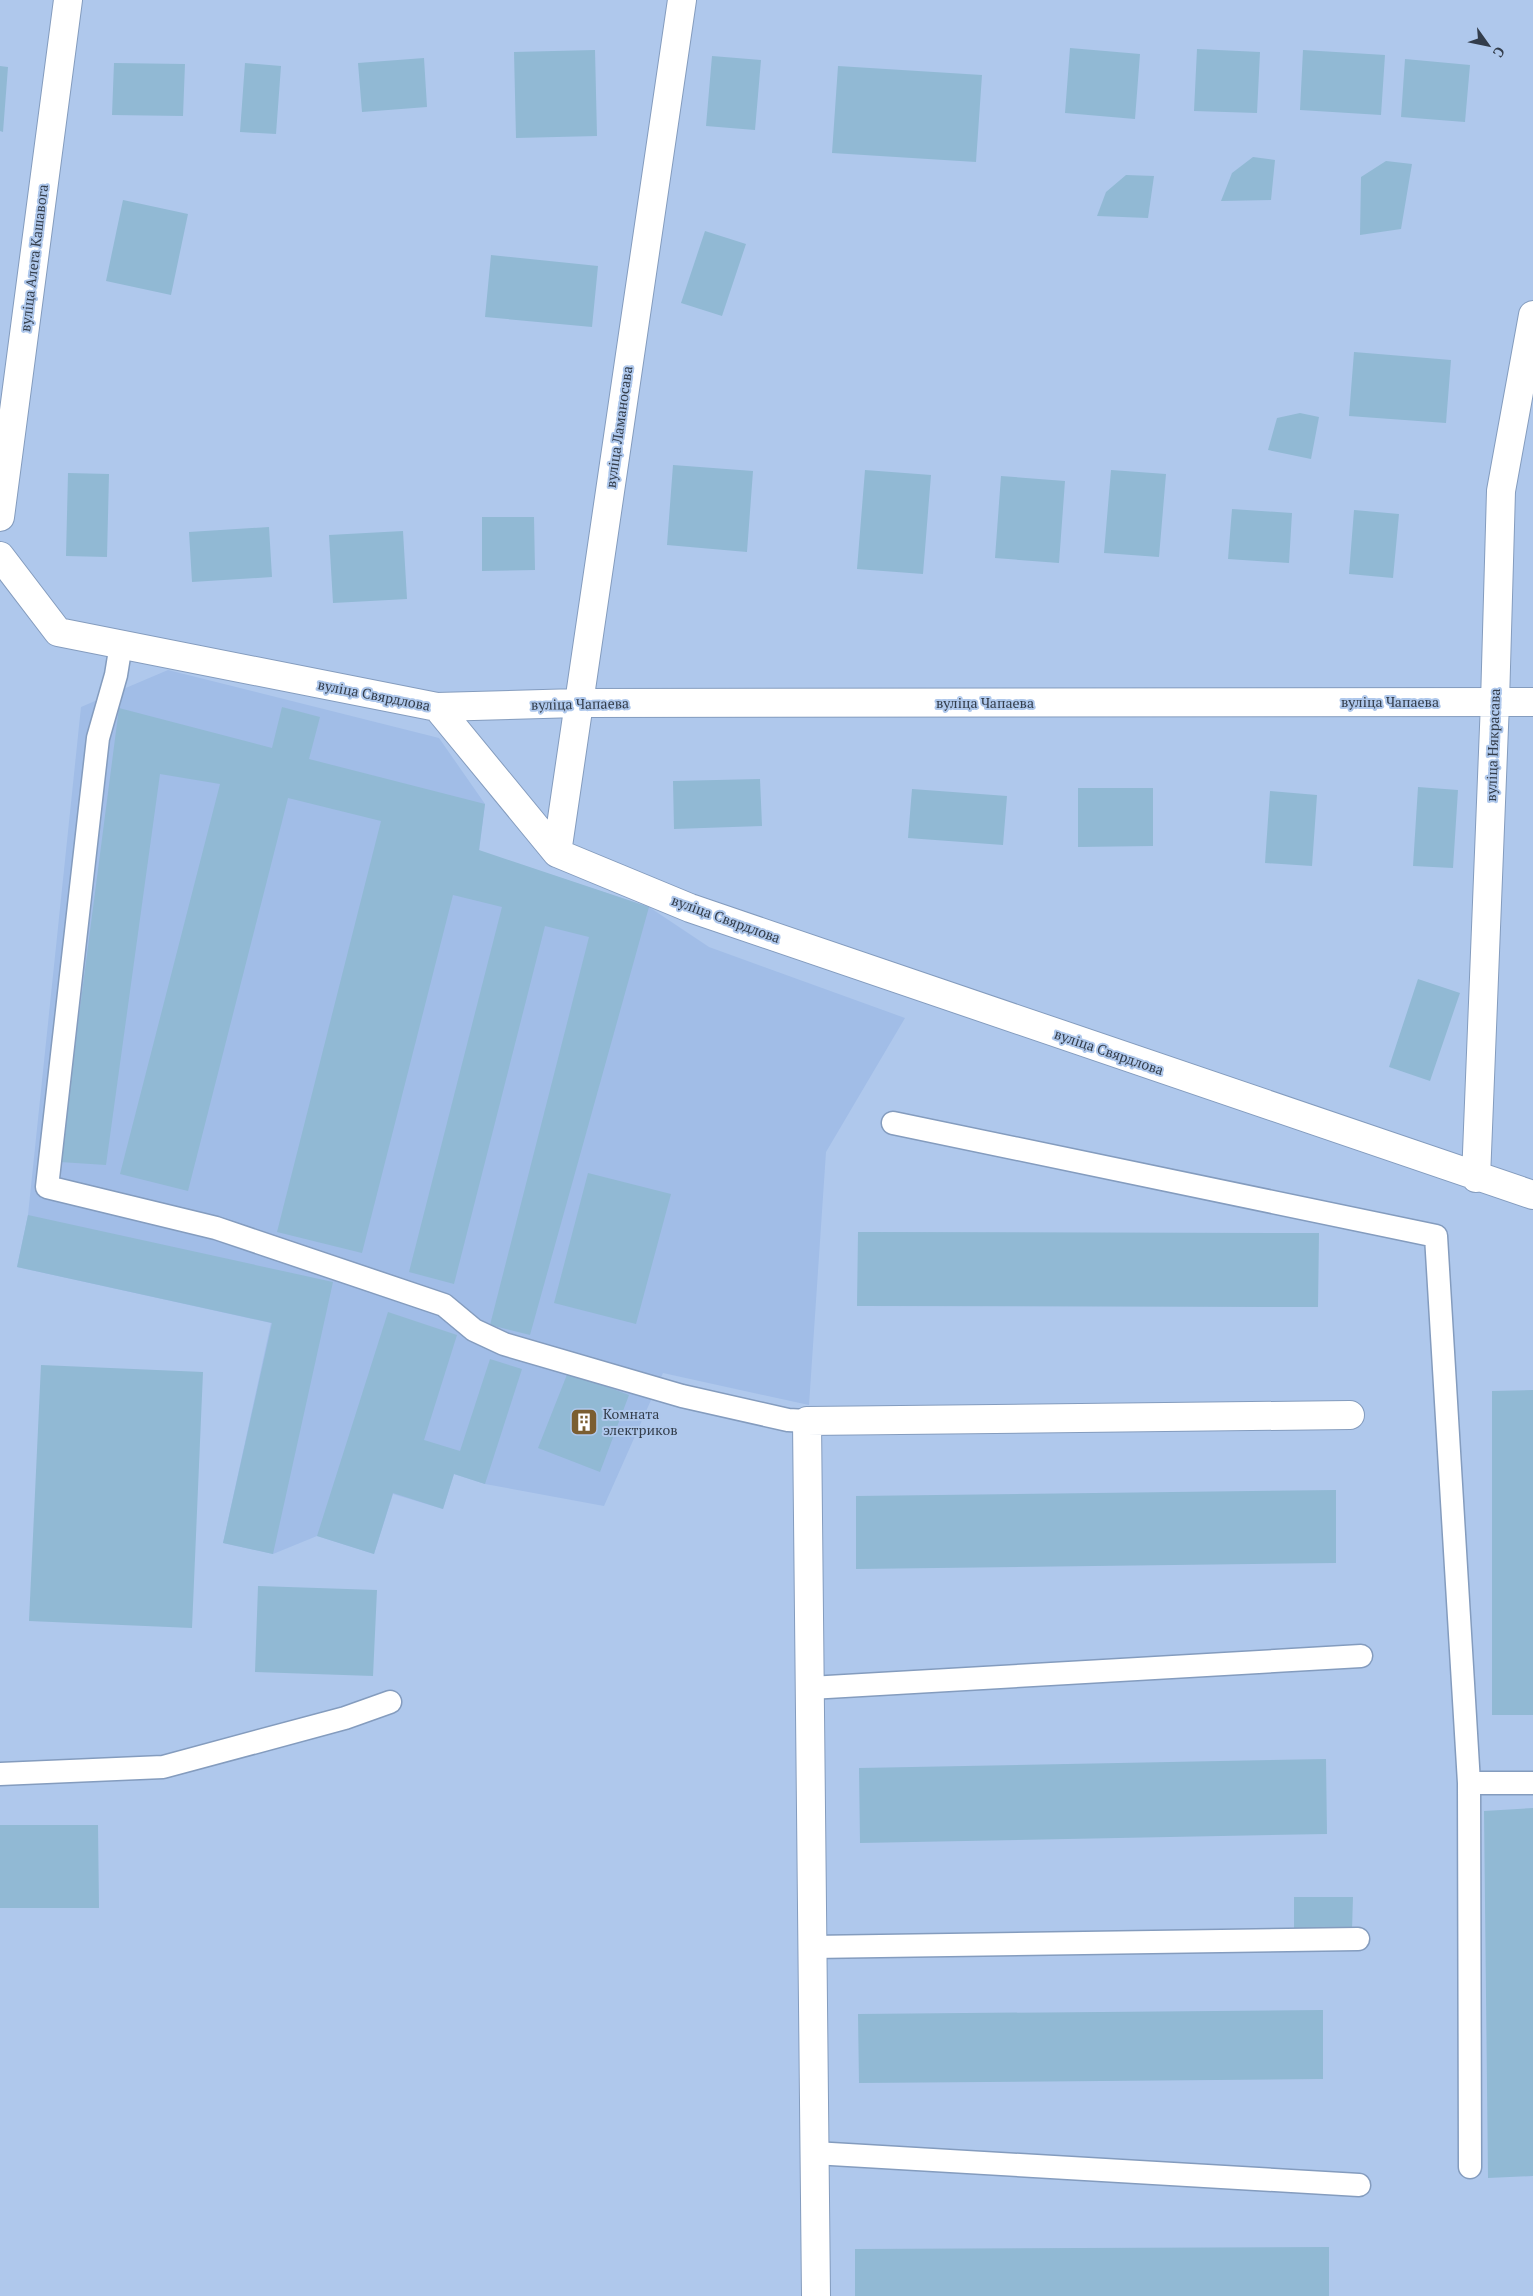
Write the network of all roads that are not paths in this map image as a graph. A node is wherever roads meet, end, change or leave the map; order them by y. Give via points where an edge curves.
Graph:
1 (68, 0) edge
2 (682, 0) edge
3 (1533, 315) edge
4 (0, 517) edge
5 (0, 556) edge
6 (121, 644) junction
7 (1495, 702) junction
8 (1533, 702) edge
9 (578, 703) junction
10 (436, 707) junction
11 (557, 853) junction
12 (893, 1123) dead end
13 (1476, 1178) junction
14 (1533, 1195) edge
15 (1350, 1416) dead end
16 (807, 1421) junction
17 (1360, 1656) dead end
18 (810, 1688) junction
19 (390, 1702) dead end
20 (0, 1774) edge
21 (1469, 1783) junction
22 (1533, 1783) edge
23 (1358, 1939) dead end
24 (812, 1947) junction
25 (814, 2153) junction
26 (1470, 2167) dead end
27 (1359, 2185) dead end
28 (816, 2296) edge

1 - 4 street, вуліца Алега Кашавога
2 - 9 street, вуліца Ламаносава
3 - 7 street, вуліца Някрасава via 1501,491
5 - 6 street, вуліца Свярдлова via 58,632
6 - 10 street, вуліца Свярдлова
6 - 16 lane via 116,675 98,738 47,1187 216,1228 444,1305 474,1330 504,1344 682,1396 788,1420
7 - 8 street, вуліца Чапаева
7 - 9 street, вуліца Чапаева
7 - 13 street, вуліца Някрасава
9 - 10 street, вуліца Чапаева
9 - 11 street, вуліца Ламаносава
10 - 11 street, вуліца Свярдлова
11 - 13 street, вуліца Свярдлова via 690,908
12 - 21 lane via 1436,1236
13 - 14 street, вуліца Свярдлова
15 - 16 street
16 - 18 street
17 - 18 lane
18 - 24 street
19 - 20 lane via 345,1718 163,1767
21 - 22 lane
21 - 26 lane
23 - 24 lane
24 - 25 street
25 - 27 lane
25 - 28 street

